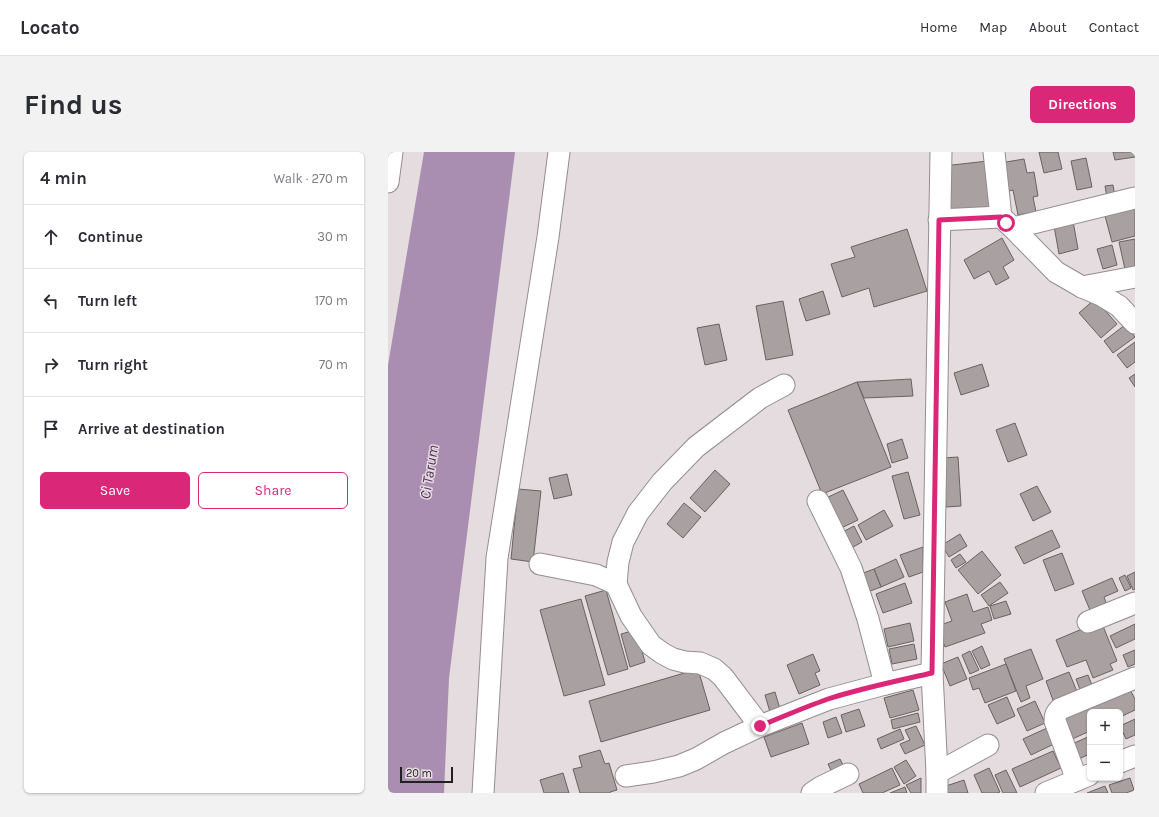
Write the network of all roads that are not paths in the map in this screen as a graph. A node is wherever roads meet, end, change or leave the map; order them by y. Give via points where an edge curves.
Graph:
1 (392, 152) edge
2 (558, 152) edge
3 (941, 152) edge
4 (994, 152) edge
5 (388, 182) edge
6 (1135, 198) edge
7 (939, 220) junction
8 (1007, 222) junction
9 (1135, 277) edge
10 (1082, 287) junction
11 (1135, 322) edge
12 (784, 385) dead end
13 (818, 501) dead end
14 (540, 564) dead end
15 (616, 584) junction
16 (1135, 602) edge
17 (1088, 622) dead end
18 (932, 673) junction
19 (1135, 678) edge
20 (884, 684) junction
21 (760, 726) junction
22 (988, 745) dead end
23 (1135, 756) edge
24 (1123, 761) edge
25 (848, 774) dead end
26 (626, 776) dead end
27 (1083, 777) edge
28 (937, 783) edge
29 (483, 793) edge
30 (812, 793) edge
31 (1046, 793) edge

1 - 5 street
2 - 29 street via 548,237 498,558
3 - 7 street
4 - 8 street
6 - 8 street
7 - 8 street
7 - 18 street
8 - 10 street via 1056,272
9 - 10 street
10 - 11 street via 1119,306
12 - 15 street via 757,401 696,447 662,482 638,513 623,542
13 - 20 street via 851,568 868,619
14 - 15 street via 596,575
15 - 21 street via 631,616 651,645 673,660 700,663 714,669
16 - 17 street
18 - 20 street
18 - 28 street
19 - 27 street via 1057,712 1055,721
20 - 21 street via 803,708
21 - 26 street via 679,766
22 - 28 street
23 - 24 street
25 - 30 street
27 - 31 street

